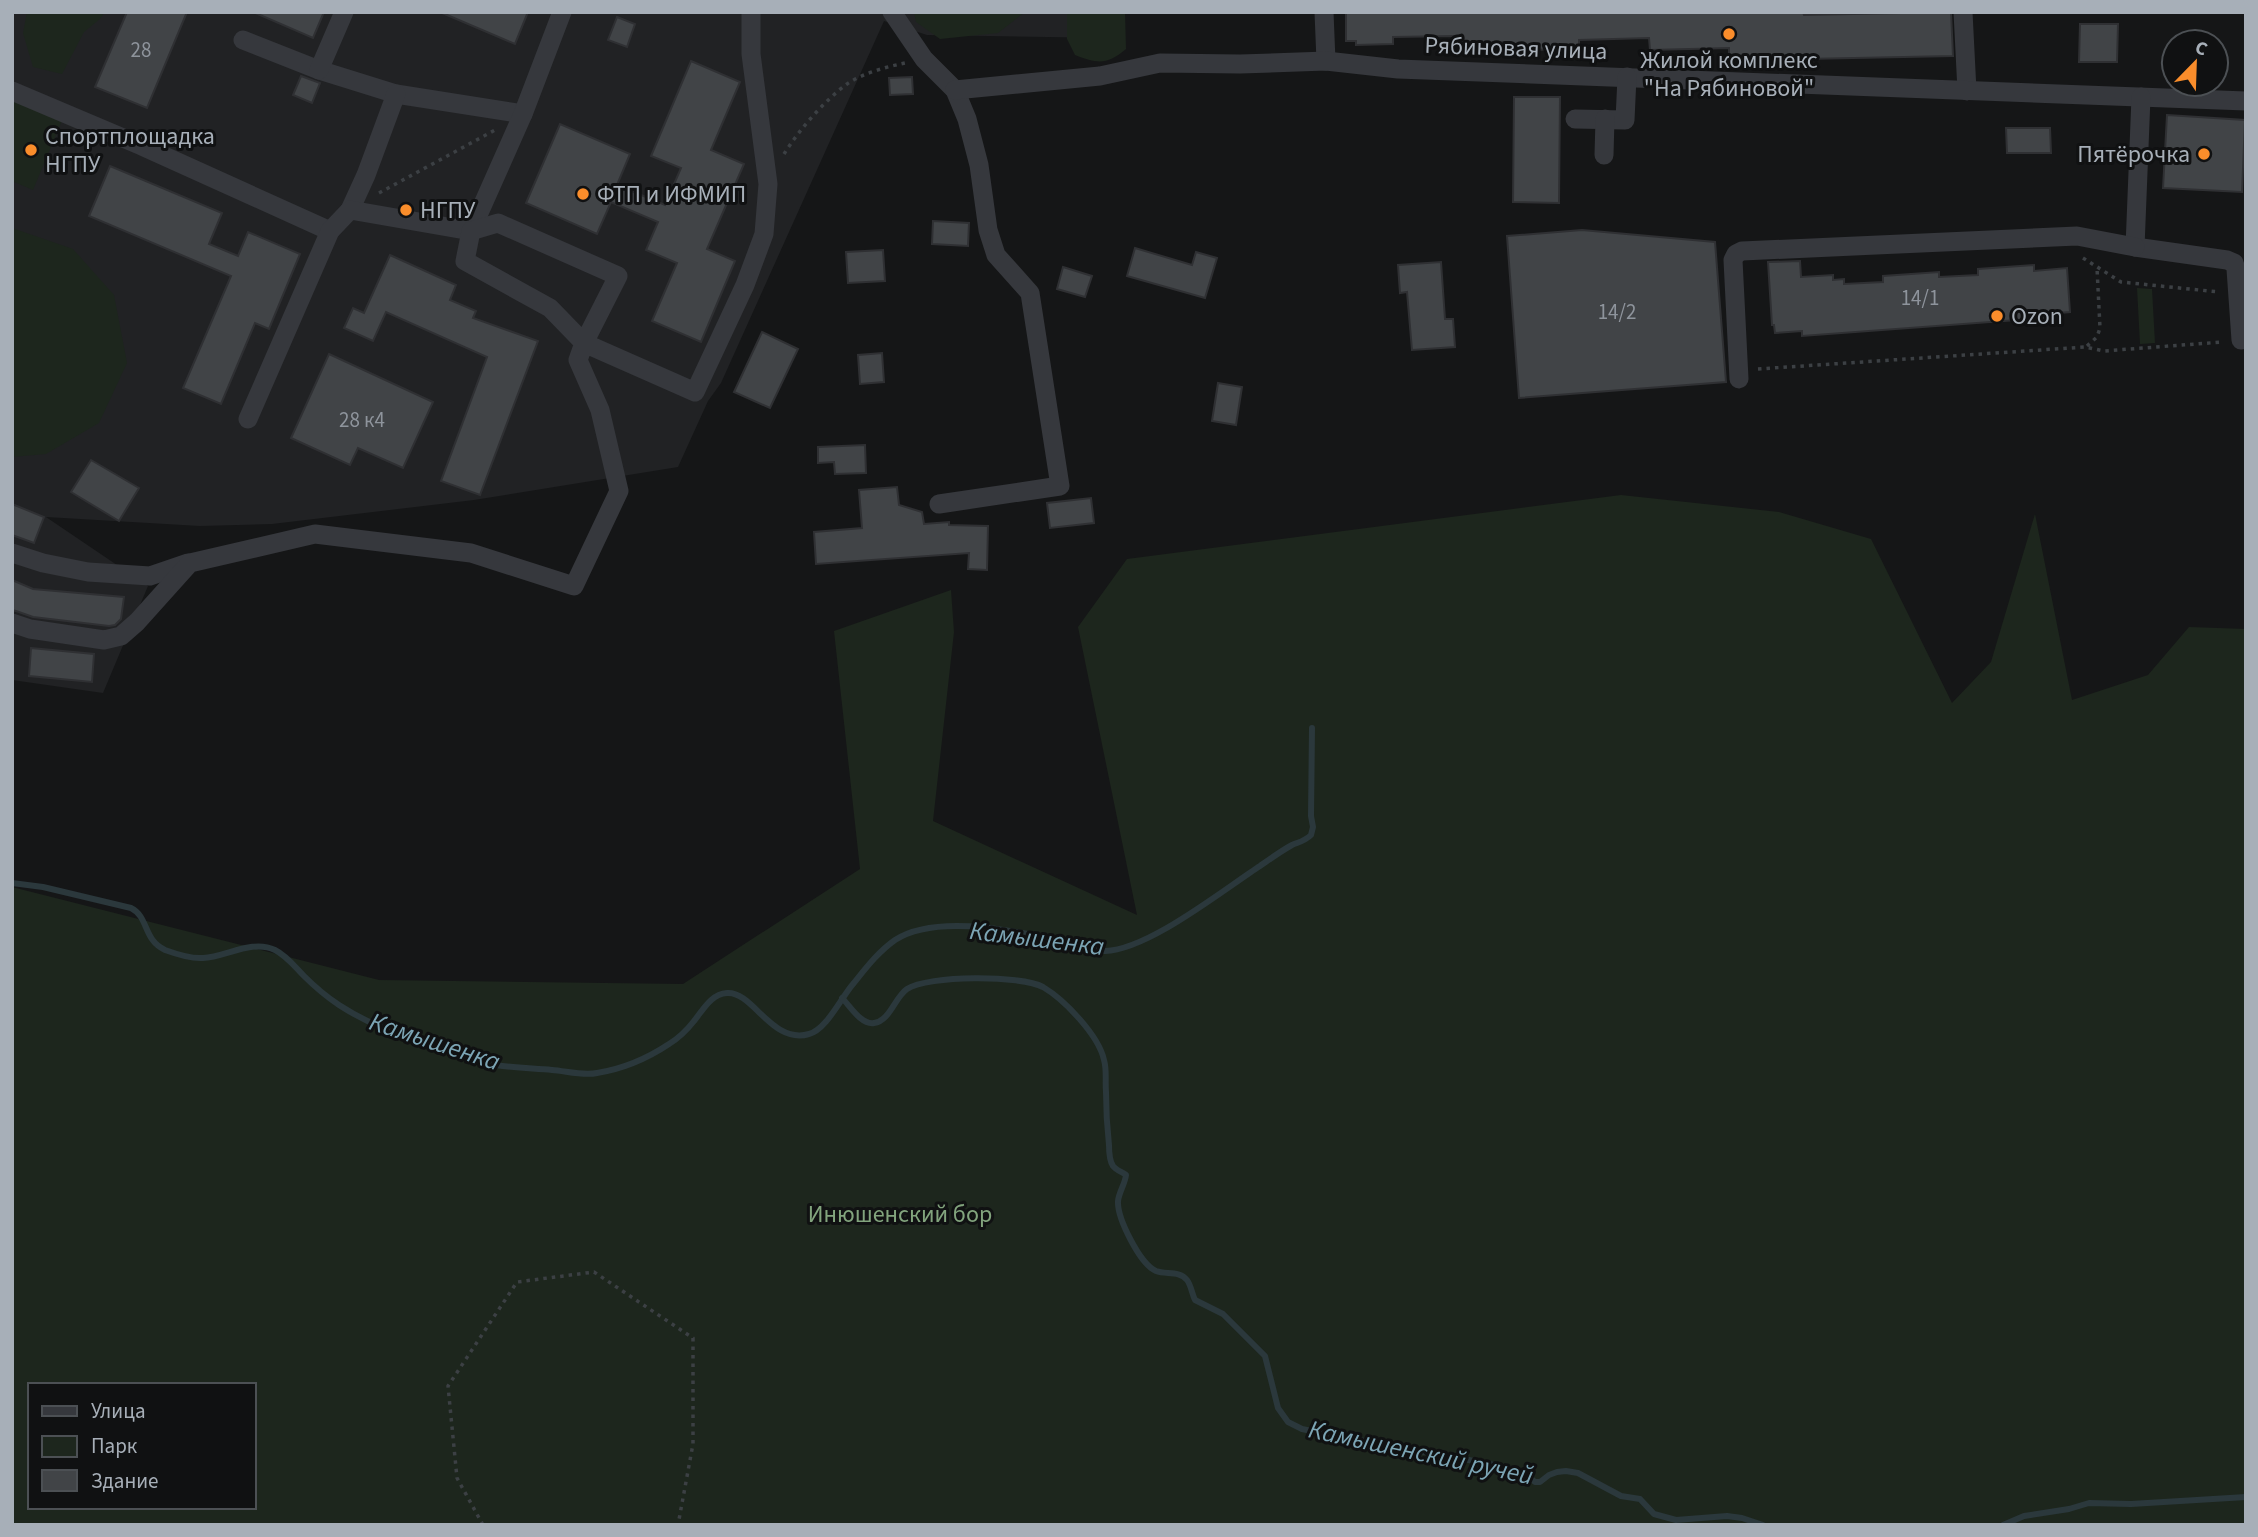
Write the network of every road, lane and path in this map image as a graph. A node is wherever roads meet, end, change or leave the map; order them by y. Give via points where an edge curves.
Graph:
1 (344, 12) edge
2 (562, 12) edge
3 (751, 12) edge
4 (892, 12) edge
5 (1324, 12) edge
6 (1963, 12) edge
7 (243, 40) dead end
8 (924, 59) junction
9 (1326, 61) junction
10 (319, 70) junction
11 (1627, 77) junction
12 (955, 90) junction
13 (12, 91) edge
14 (1967, 91) junction
15 (396, 94) junction
16 (2141, 97) junction
17 (2246, 100) edge
18 (523, 114) junction
19 (1576, 119) dead end
20 (1605, 119) junction
21 (1604, 155) dead end
22 (768, 184) junction
23 (350, 209) junction
24 (330, 230) junction
25 (471, 232) junction
26 (2077, 236) junction
27 (2135, 247) junction
28 (2096, 267) junction
29 (2236, 294) edge
30 (2241, 340) dead end
31 (2215, 342) dead end
32 (584, 343) junction
33 (2085, 347) junction
34 (1739, 375) joint
35 (248, 419) dead end
36 (939, 504) dead end
37 (12, 553) edge
38 (190, 563) junction
39 (12, 624) edge
40 (483, 1525) edge
41 (678, 1525) edge

1 - 10 street
2 - 18 street
3 - 22 street via 751,54
4 - 8 street
5 - 9 street
6 - 14 street
7 - 10 street
8 - 12 street
8 - 22 path via 885,67 848,83 811,118
9 - 11 street, Рябиновая улица via 1398,69
9 - 12 street, Рябиновая улица via 1160,63 1100,75
10 - 15 street
11 - 14 street, Рябиновая улица
11 - 20 street via 1625,120
12 - 36 street via 979,165 996,256 1030,292 1060,486
13 - 24 street
14 - 16 street, Рябиновая улица
15 - 18 street
15 - 23 street
16 - 17 street, Рябиновая улица
16 - 27 street
18 - 23 path
18 - 25 street
19 - 20 street
20 - 21 street
22 - 32 street via 764,234 695,392
23 - 24 street
23 - 25 street
24 - 35 street
25 - 32 street via 465,261 550,308
25 - 32 street via 498,223 618,276
26 - 27 street
26 - 28 path via 2076,254
26 - 34 street via 1742,251 1733,260
27 - 29 street via 2234,263
28 - 29 path via 2121,282
28 - 33 path via 2100,328
29 - 30 street
31 - 33 path via 2104,351
32 - 38 street via 578,360 600,410 620,491 574,586 471,553 315,534
33 - 34 path
37 - 38 street via 88,572 150,576
38 - 39 street via 121,636 104,640
40 - 41 path via 457,1478 448,1386 517,1282 594,1272 693,1338 693,1444

